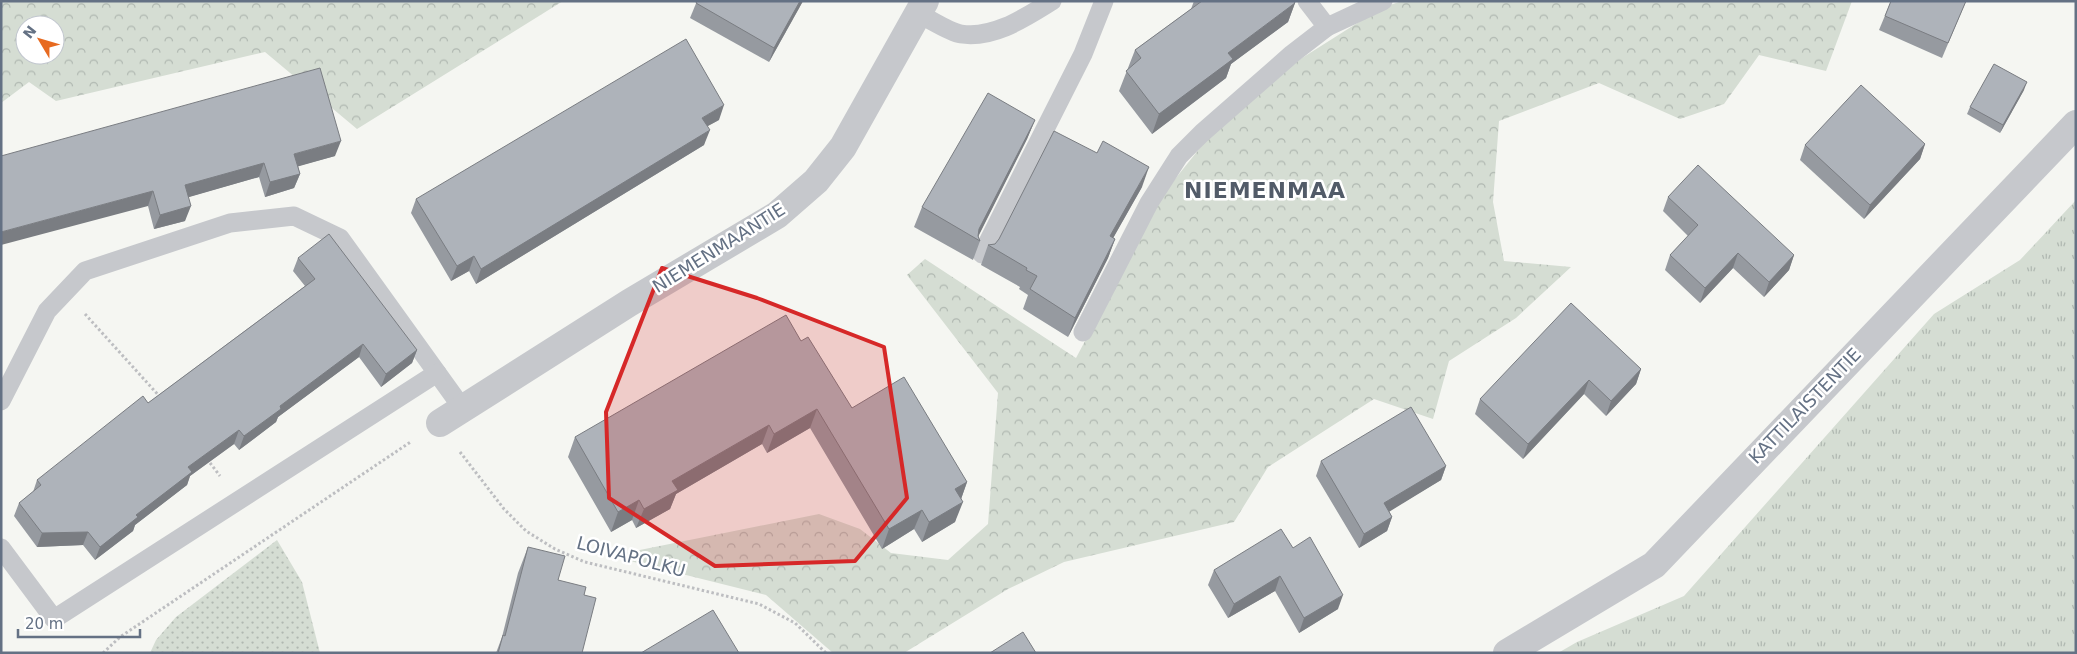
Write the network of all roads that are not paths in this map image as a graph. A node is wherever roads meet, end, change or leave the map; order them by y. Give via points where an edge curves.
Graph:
1 (1052, 1) edge
2 (1104, 1) edge
3 (1307, 1) edge
4 (1383, 1) edge
5 (922, 7) edge
6 (1327, 26) junction
7 (2076, 124) edge
8 (982, 254) edge
9 (1083, 332) dead end
10 (437, 373) junction
11 (1, 401) edge
12 (463, 408) junction
13 (440, 423) road end
14 (1, 548) edge
15 (1507, 653) edge

1 - 5 lane via 1017,22 988,33 961,34
2 - 8 lane via 1084,54
3 - 6 lane
4 - 6 lane
5 - 12 street, NIEMENMAANTIE via 843,147 816,181 777,214
6 - 9 lane via 1202,132 1179,156 1149,203
7 - 15 street, KATTILAISTENTIE via 1654,565
10 - 11 lane via 340,238 294,216 230,223 85,271 47,311
10 - 12 lane
10 - 14 lane via 54,619
12 - 13 street, NIEMENMAANTIE

